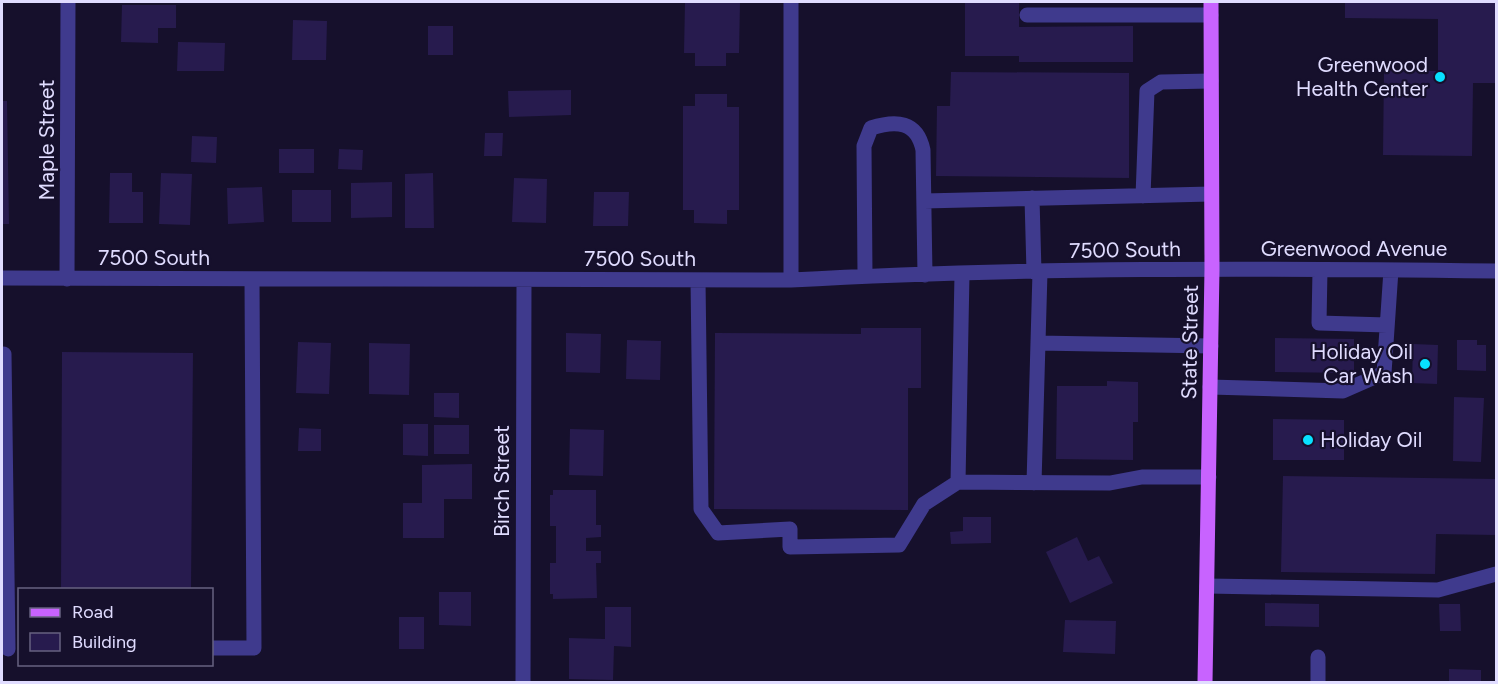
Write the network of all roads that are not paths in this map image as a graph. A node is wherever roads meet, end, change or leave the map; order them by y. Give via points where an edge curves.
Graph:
1 (68, 2) edge
2 (791, 2) edge
3 (1211, 8) edge
4 (1027, 15) dead end
5 (1211, 81) junction
6 (1211, 194) junction
7 (1143, 196) junction
8 (1032, 198) junction
9 (924, 201) junction
10 (1212, 269) junction
11 (1320, 270) junction
12 (1391, 270) junction
13 (1497, 271) edge
14 (1037, 272) junction
15 (962, 274) junction
16 (925, 275) junction
17 (865, 276) junction
18 (2, 278) edge
19 (67, 279) junction
20 (252, 280) junction
21 (524, 280) junction
22 (698, 280) junction
23 (791, 280) junction
24 (1387, 325) junction
25 (1038, 343) junction
26 (1211, 346) junction
27 (2, 355) edge
28 (1210, 387) junction
29 (1209, 477) junction
30 (958, 482) junction
31 (1034, 483) junction
32 (1497, 574) edge
33 (1207, 586) junction
34 (213, 648) edge
35 (10, 649) edge
36 (1318, 657) dead end
37 (523, 682) edge
38 (1205, 682) edge
39 (1318, 682) edge

1 - 19 street, Maple Street
2 - 23 street
3 - 4 street
3 - 5 main road, State Street
5 - 6 main road, State Street
5 - 7 street via 1161,82 1147,91
6 - 7 street
6 - 10 main road, State Street
7 - 8 street
8 - 9 street
8 - 14 street
9 - 16 street
9 - 17 street via 920,136 914,128 904,125 871,128 864,146
10 - 11 street, Greenwood Avenue
10 - 14 street, 7500 South
10 - 26 main road, State Street
11 - 12 street, Greenwood Avenue
11 - 24 street via 1318,323
12 - 13 street, Greenwood Avenue
12 - 24 street
14 - 15 street, 7500 South
14 - 25 street
15 - 16 street, 7500 South
15 - 30 street
16 - 17 street, 7500 South
17 - 23 street, 7500 South
18 - 19 street, 7500 South
19 - 20 street, 7500 South
20 - 21 street, 7500 South
20 - 34 street via 254,648
21 - 22 street, 7500 South
21 - 37 street, Birch Street
22 - 23 street, 7500 South
22 - 30 street via 701,509 718,533 790,530 790,547 899,545 924,504
24 - 28 street via 1384,373 1343,391
25 - 26 street
25 - 31 street
26 - 28 main road, State Street
27 - 35 street
28 - 29 main road, State Street
29 - 31 street
29 - 33 main road, State Street
30 - 31 street
32 - 33 street via 1438,590
33 - 38 main road, State Street
36 - 39 street

